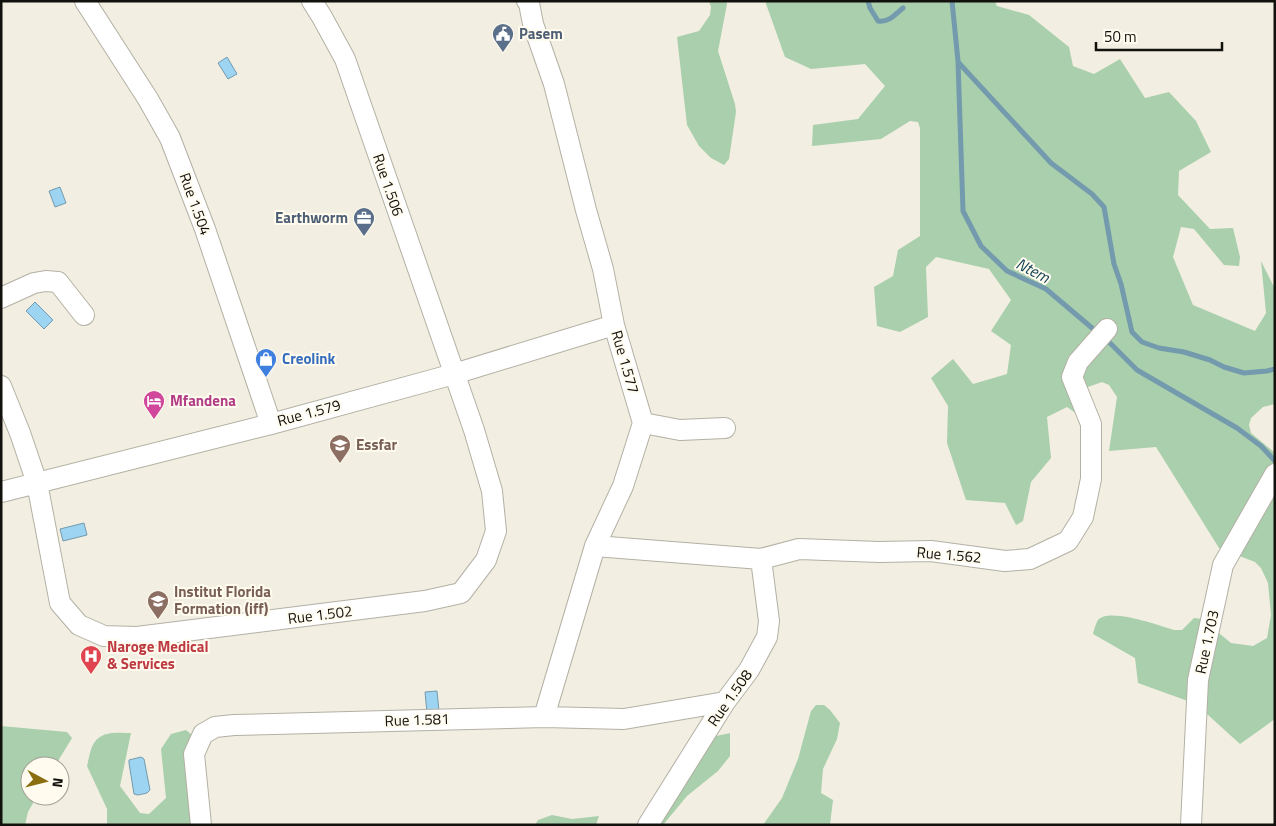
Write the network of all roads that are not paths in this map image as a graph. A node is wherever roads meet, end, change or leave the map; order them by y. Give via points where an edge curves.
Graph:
1 (85, 1) edge
2 (312, 1) edge
3 (529, 2) edge
4 (1, 298) edge
5 (84, 315) dead end
6 (614, 325) junction
7 (1107, 329) dead end
8 (454, 374) junction
9 (1, 386) edge
10 (643, 423) junction
11 (271, 424) junction
12 (725, 428) dead end
13 (1275, 474) edge
14 (37, 483) junction
15 (1, 492) edge
16 (595, 546) junction
17 (761, 559) junction
18 (725, 702) junction
19 (544, 717) junction
20 (201, 825) edge
21 (648, 825) edge
22 (1191, 825) edge

1 - 11 street, Rue 1.504 via 170,138 205,229
2 - 8 street, Rue 1.506 via 345,59
3 - 6 street, Rue 1.577 via 603,269
4 - 5 street via 34,283 58,282
6 - 8 street, Rue 1.579
6 - 10 street, Rue 1.577
7 - 17 street, Rue 1.562 via 1078,362 1072,376 1091,424 1091,479 1083,517 1068,542 1030,559 1005,561 931,551 799,549
8 - 11 street, Rue 1.579
8 - 14 street, Rue 1.502 via 492,491 496,531 486,560 461,593 425,601 137,638 104,636 78,625 60,603
9 - 14 street, Rue 1.502
10 - 12 street via 680,430
10 - 16 street via 623,486
11 - 14 street, Rue 1.579
13 - 22 street, Rue 1.703 via 1223,565 1198,680
14 - 15 street, Rue 1.579
16 - 17 street, Rue 1.562
16 - 19 street
17 - 18 street, Rue 1.508 via 769,622 767,637 749,670
18 - 19 street, Rue 1.581 via 624,719
18 - 21 street, Rue 1.508
19 - 20 street, Rue 1.581 via 216,728 203,734 194,754

